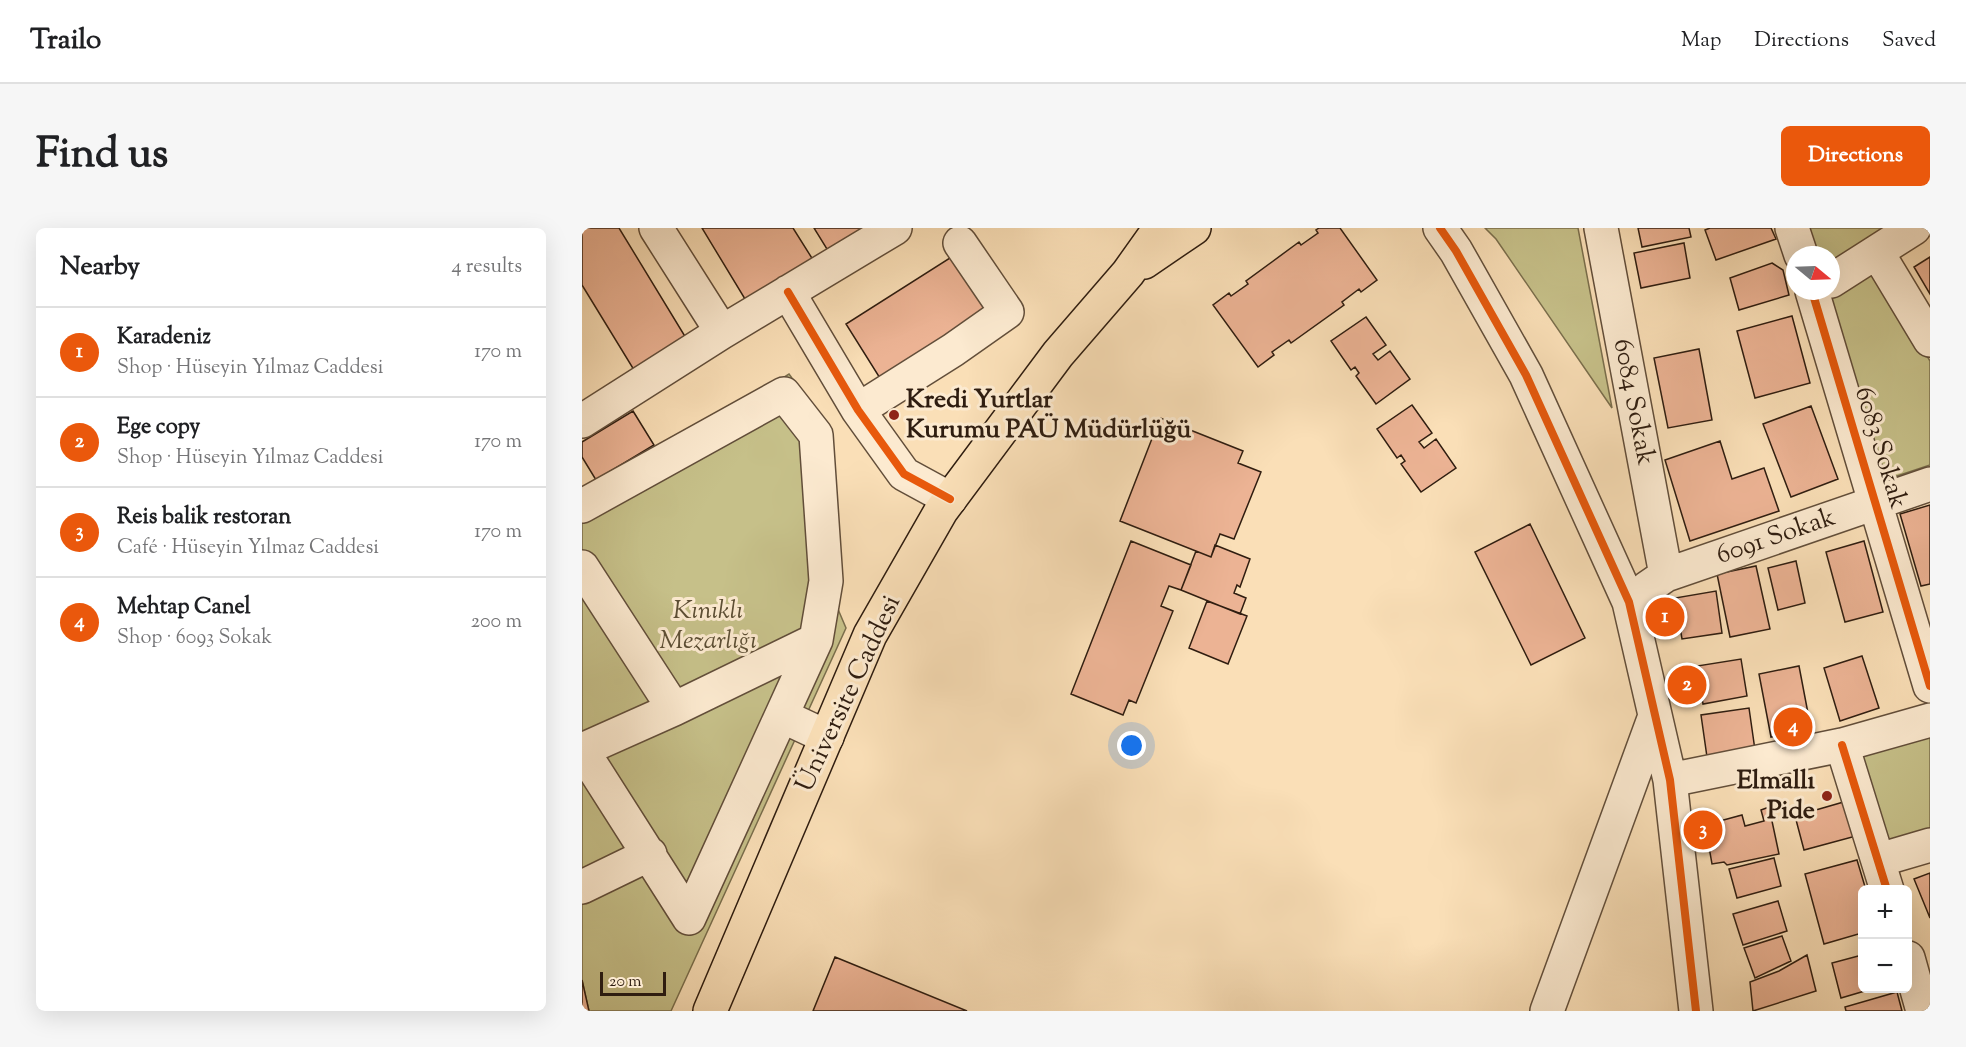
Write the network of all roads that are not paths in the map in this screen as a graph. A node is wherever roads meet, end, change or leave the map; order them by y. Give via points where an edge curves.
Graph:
1 (656, 228) edge
2 (895, 228) edge
3 (1160, 228) edge
4 (1194, 228) edge
5 (1420, 228) edge
6 (1601, 228) edge
7 (1792, 228) edge
8 (1914, 228) edge
9 (1448, 239) edge
10 (960, 243) dead end
11 (1798, 246) edge
12 (1877, 252) junction
13 (1128, 273) junction
14 (1840, 275) edge
15 (788, 292) junction
16 (1821, 300) edge
17 (722, 332) junction
18 (1930, 340) edge
19 (858, 410) junction
20 (582, 421) edge
21 (1930, 484) edge
22 (950, 499) junction
23 (1875, 502) junction
24 (582, 506) edge
25 (582, 567) edge
26 (1666, 576) junction
27 (1918, 601) edge
28 (1629, 602) junction
29 (816, 640) junction
30 (1930, 686) edge
31 (674, 709) junction
32 (782, 716) junction
33 (1655, 716) junction
34 (1930, 720) edge
35 (827, 737) junction
36 (1842, 745) junction
37 (582, 750) edge
38 (1670, 780) junction
39 (1930, 845) edge
40 (650, 854) junction
41 (1883, 875) edge
42 (582, 887) edge
43 (1912, 972) edge
44 (710, 1011) edge
45 (1547, 1011) edge
46 (1696, 1011) edge
47 (1923, 1011) edge

1 - 17 street
2 - 15 street
3 - 13 main road, Üniversite Caddesi
4 - 13 main road
5 - 9 street
6 - 26 street, 6084 Sokak
7 - 11 street
8 - 12 street
9 - 28 street via 1526,375
10 - 19 street via 1007,312
12 - 14 street
12 - 18 street
13 - 22 main road, Üniversite Caddesi via 1058,354
15 - 17 street
15 - 19 street
16 - 23 street, 6083 Sokak
17 - 20 street
19 - 22 street via 904,474
21 - 23 street, 6091 Sokak
22 - 35 main road, Üniversite Caddesi via 870,635
23 - 26 street, 6091 Sokak
23 - 27 street, 6083 Sokak
24 - 29 street via 784,394 816,435 826,581
25 - 31 street
26 - 28 street, 6091 Sokak
27 - 30 street, 6083 Sokak
28 - 33 street
29 - 31 street
29 - 32 street
31 - 37 street
32 - 35 street
32 - 40 street via 689,918
33 - 38 street
33 - 45 street
34 - 36 street
35 - 44 main road, Üniversite Caddesi
36 - 38 street
36 - 41 street
37 - 40 street
38 - 46 street
39 - 41 street
40 - 42 street
43 - 47 street

